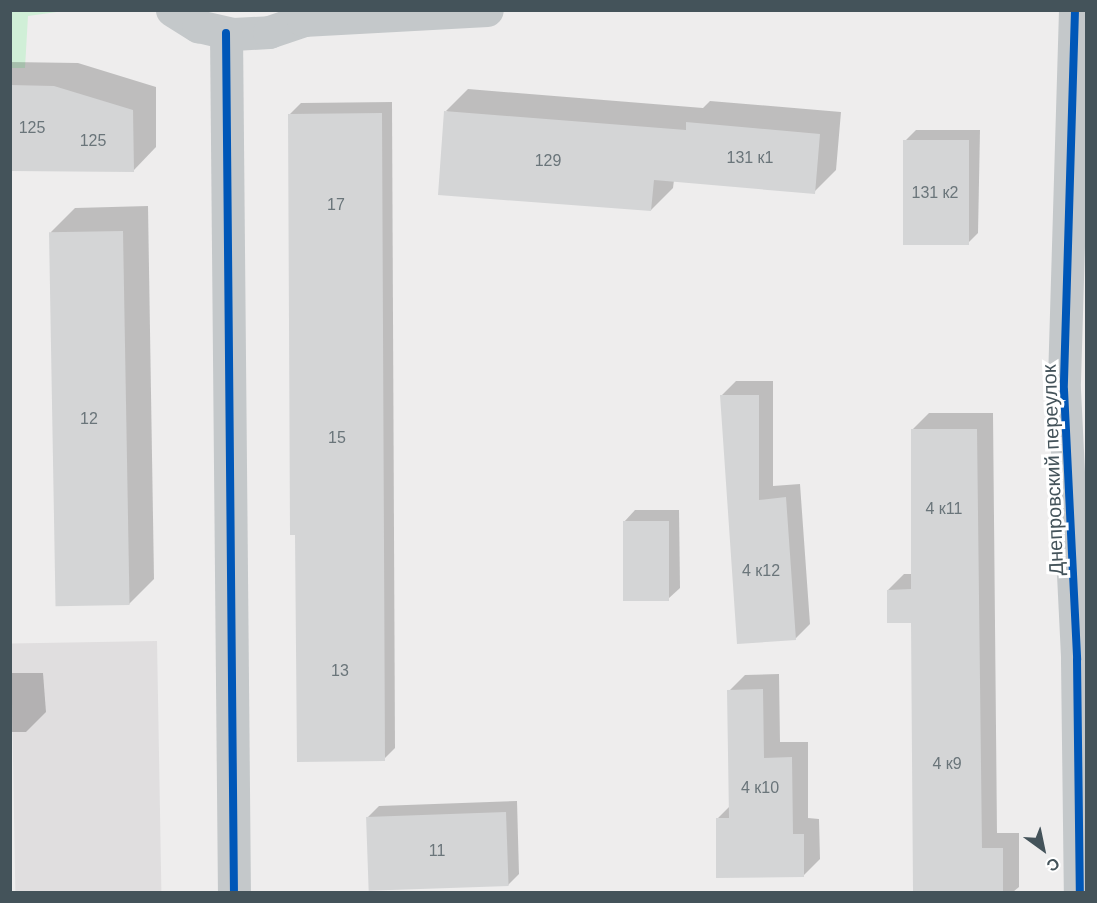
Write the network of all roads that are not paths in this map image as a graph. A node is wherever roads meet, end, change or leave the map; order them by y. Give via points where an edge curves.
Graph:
1 (172, 10) edge
2 (486, 10) edge
3 (1075, 10) edge
4 (309, 15) edge
5 (226, 33) junction
6 (234, 892) edge
7 (1080, 892) edge

1 - 5 street via 198,26
2 - 4 street
3 - 7 street, Днепровский переулок via 1064,390 1077,660
4 - 5 street via 269,32
5 - 6 street

